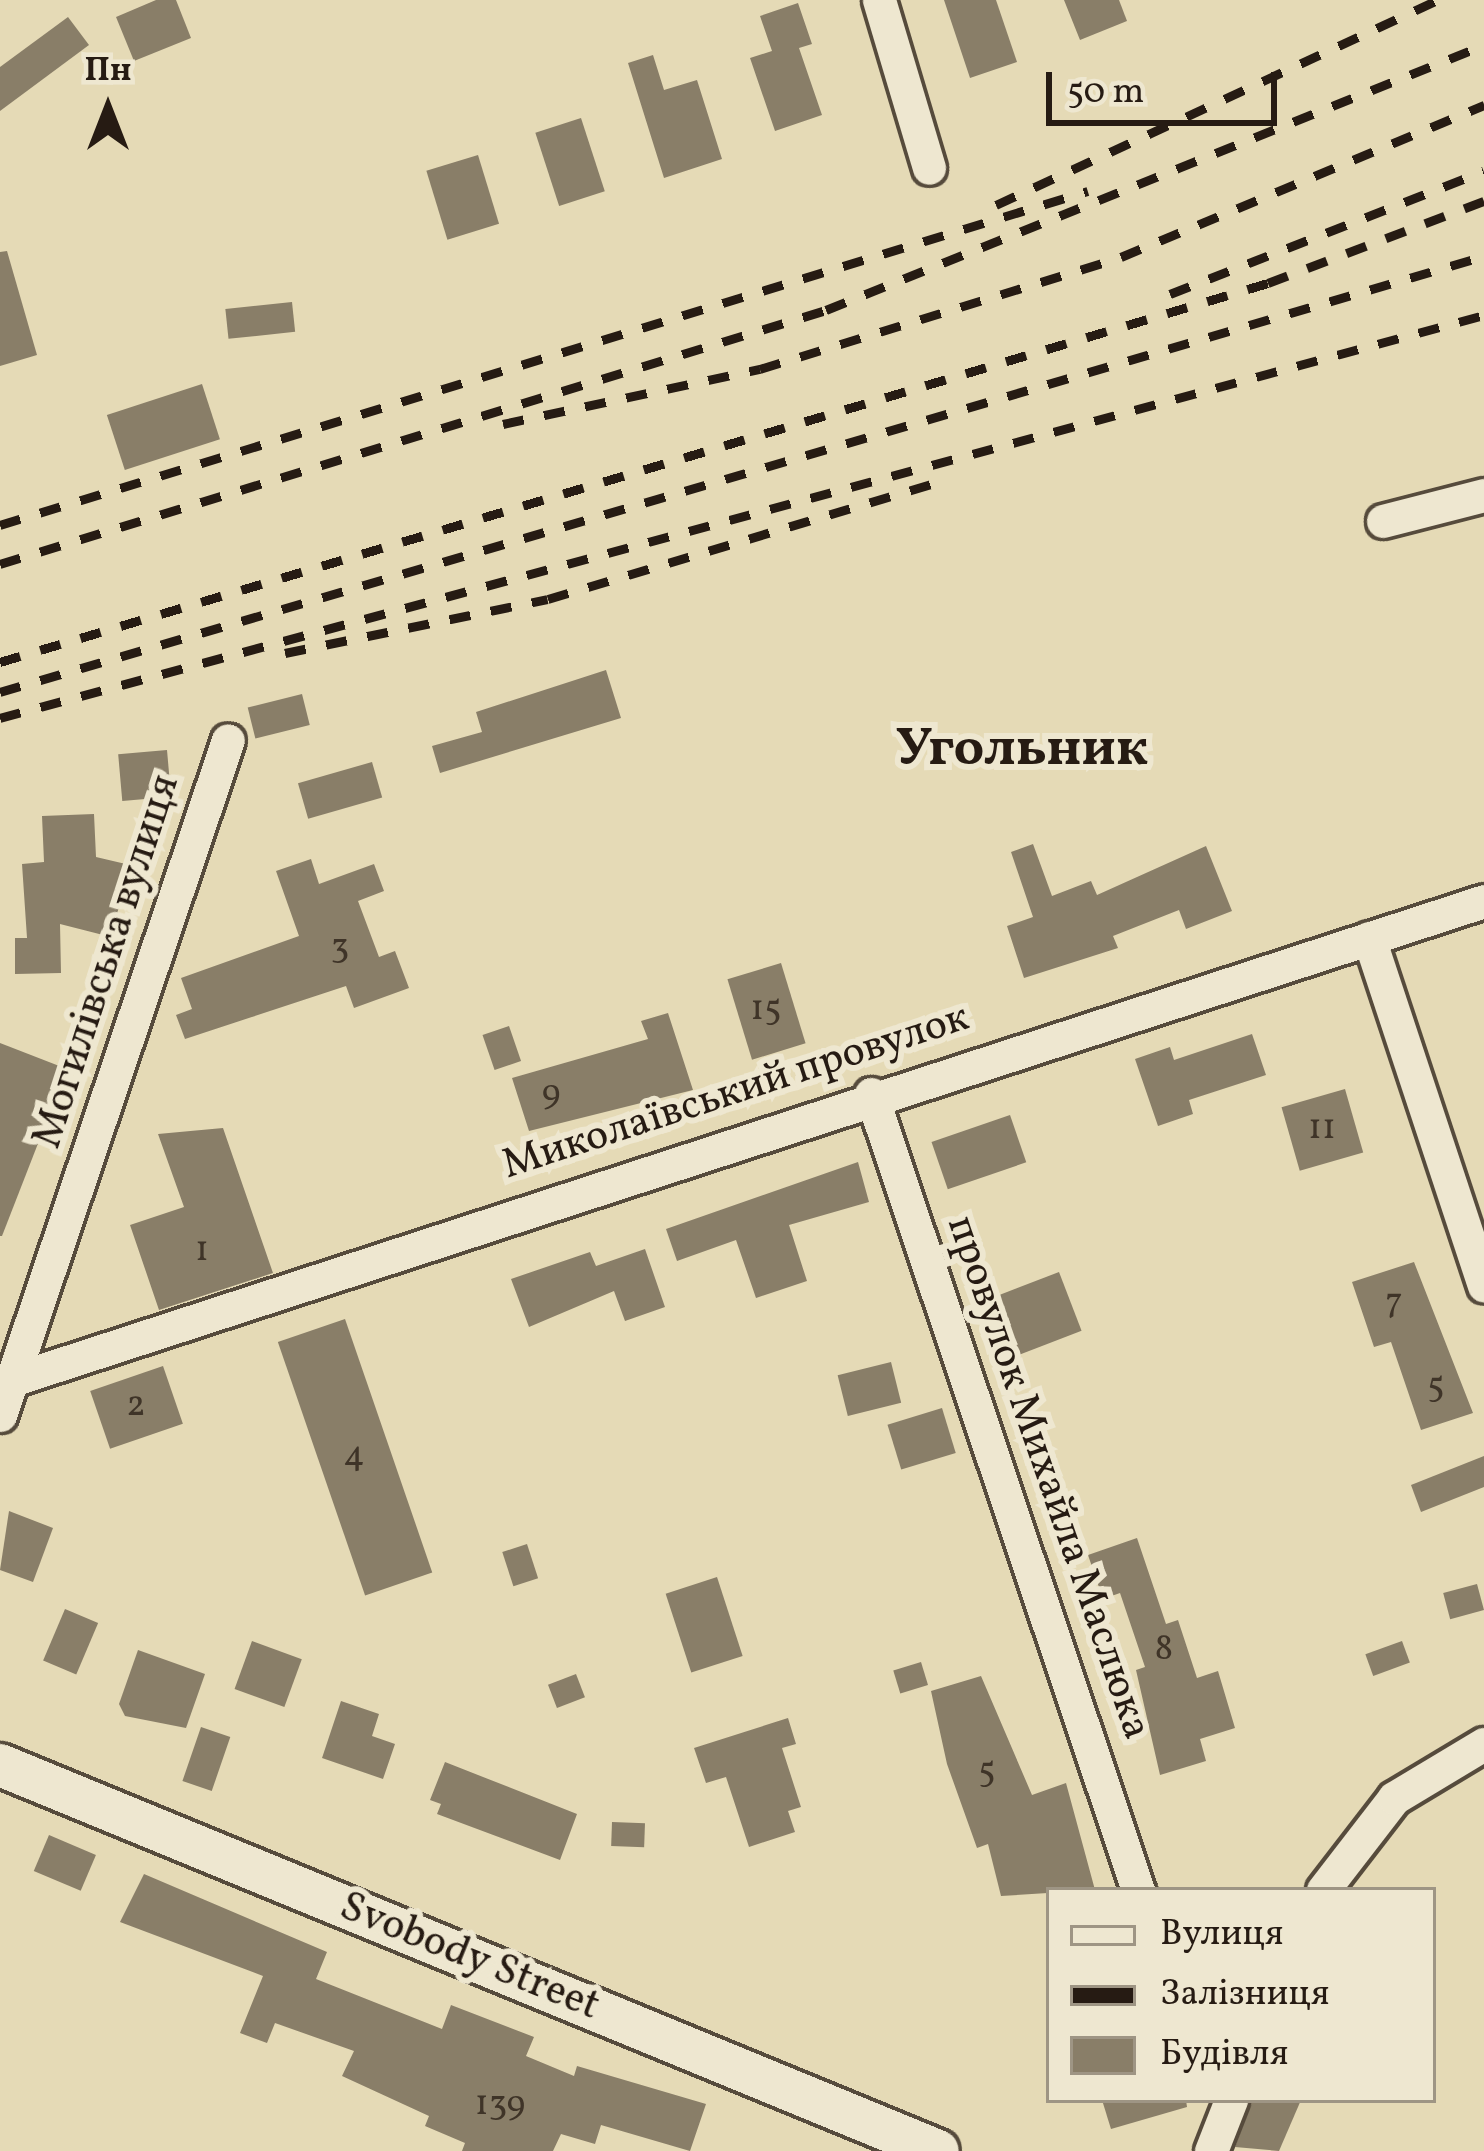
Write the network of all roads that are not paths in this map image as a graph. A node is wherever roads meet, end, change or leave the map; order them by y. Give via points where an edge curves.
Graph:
1 (879, 0) edge
2 (929, 168) dead end
3 (1484, 495) edge
4 (1383, 521) dead end
5 (229, 740) dead end
6 (1484, 901) edge
7 (1369, 938) junction
8 (871, 1094) junction
9 (1484, 1285) edge
10 (18, 1378) junction
11 (0, 1415) edge
12 (1484, 1744) edge
13 (0, 1765) edge
14 (1137, 1887) edge
15 (1325, 1887) edge
16 (938, 2151) edge

1 - 2 street
3 - 4 street
5 - 10 street, Могилівська вулиця
6 - 7 street, Миколаївський провулок
7 - 8 street, Миколаївський провулок
7 - 9 street
8 - 10 street, Миколаївський провулок
8 - 14 street, провулок Михайла Маслюка
10 - 11 street, Могилівська вулиця
12 - 15 street via 1394,1798
13 - 16 street, Svobody Street

